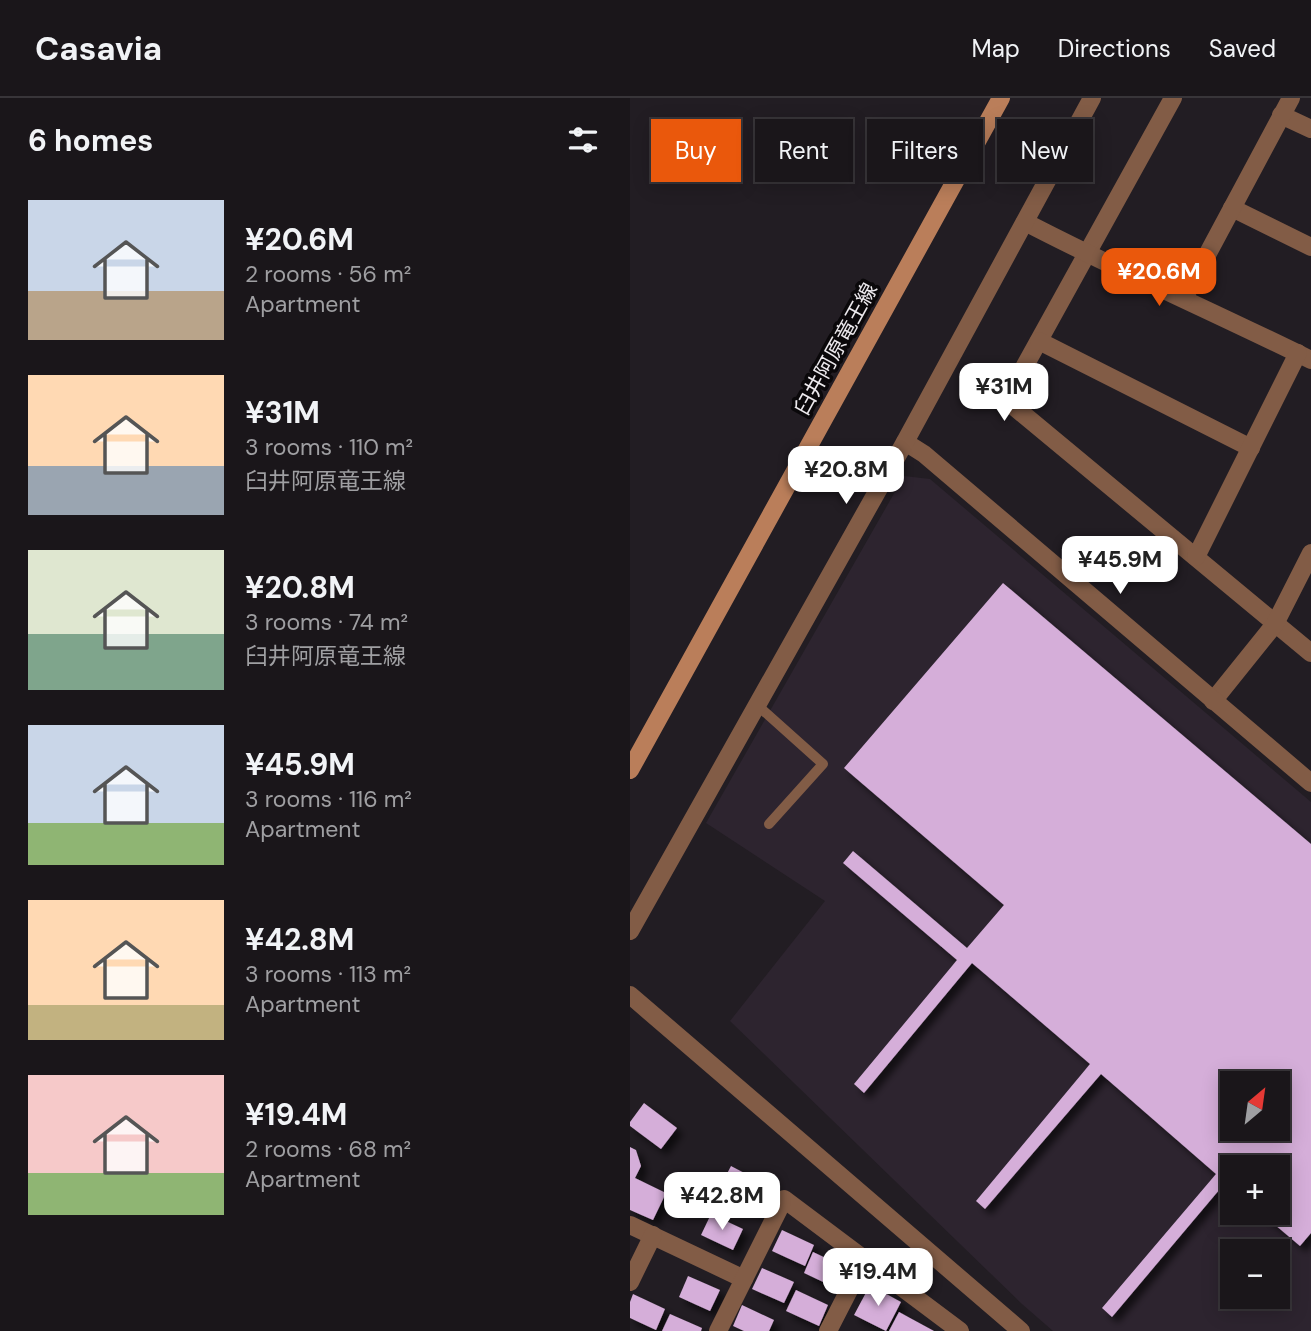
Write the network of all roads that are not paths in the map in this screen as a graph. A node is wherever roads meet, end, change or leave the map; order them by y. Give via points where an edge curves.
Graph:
1 (1001, 98) edge
2 (1092, 98) edge
3 (1173, 98) edge
4 (1291, 98) edge
5 (1282, 115) junction
6 (1311, 129) edge
7 (1232, 208) junction
8 (1025, 222) junction
9 (1311, 247) edge
10 (1086, 254) junction
11 (1184, 298) junction
12 (1039, 341) junction
13 (1305, 356) edge
14 (905, 442) junction
15 (1251, 448) junction
16 (1311, 552) edge
17 (1196, 557) junction
18 (1275, 624) junction
19 (1311, 653) edge
20 (1213, 701) junction
21 (756, 704) junction
22 (630, 770) edge
23 (1311, 783) edge
24 (769, 824) dead end
25 (630, 931) edge
26 (630, 995) edge
27 (630, 1225) edge
28 (653, 1235) junction
29 (864, 1259) junction
30 (744, 1279) junction
31 (630, 1282) edge
32 (950, 1328) edge
33 (718, 1331) edge
34 (828, 1331) edge
35 (1021, 1331) edge

1 - 22 main road, 臼井阿原竜王線
2 - 8 street
3 - 10 street
4 - 5 street
5 - 6 street
5 - 7 street
7 - 9 street
7 - 11 street
8 - 10 street
8 - 14 street
10 - 11 street
10 - 12 street
11 - 13 street
12 - 15 street
12 - 17 street via 1006,400
13 - 15 street
14 - 20 street via 925,454
14 - 21 street
15 - 17 street
16 - 18 street
17 - 18 street
18 - 19 street
18 - 20 street
20 - 23 street
21 - 24 lane via 823,764
21 - 25 street
26 - 35 street
27 - 28 street
28 - 30 street
28 - 31 street
29 - 30 street via 784,1199
29 - 32 street
29 - 34 street
30 - 33 street

